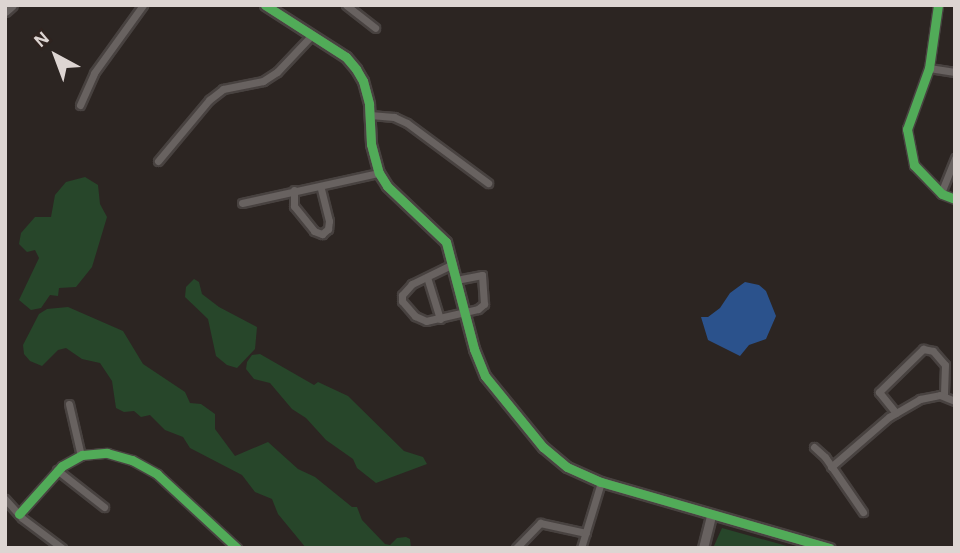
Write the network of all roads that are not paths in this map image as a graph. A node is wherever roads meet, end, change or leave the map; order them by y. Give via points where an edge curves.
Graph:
1 (12, 5) edge
2 (143, 5) edge
3 (265, 5) edge
4 (346, 5) edge
5 (938, 5) edge
6 (5, 11) edge
7 (375, 28) dead end
8 (312, 35) junction
9 (929, 68) junction
10 (955, 72) edge
11 (80, 105) dead end
12 (370, 115) junction
13 (955, 158) edge
14 (158, 161) dead end
15 (379, 173) junction
16 (488, 183) dead end
17 (320, 186) junction
18 (293, 190) junction
19 (941, 193) junction
20 (955, 199) edge
21 (242, 203) dead end
22 (453, 264) junction
23 (427, 277) junction
24 (457, 280) junction
25 (465, 312) junction
26 (440, 320) junction
27 (951, 371) edge
28 (944, 396) junction
29 (955, 401) edge
30 (69, 404) dead end
31 (896, 413) junction
32 (814, 447) dead end
33 (80, 456) junction
34 (831, 467) junction
35 (57, 470) junction
36 (601, 482) junction
37 (5, 499) edge
38 (104, 507) dead end
39 (863, 512) dead end
40 (19, 514) junction
41 (711, 514) junction
42 (586, 533) junction
43 (62, 548) edge
44 (237, 548) edge
45 (516, 548) edge
46 (581, 548) edge
47 (703, 548) edge
48 (830, 548) edge

1 - 6 street
2 - 11 street via 94,73
3 - 8 street
4 - 7 street
5 - 9 street
8 - 12 street via 356,69
8 - 14 street via 277,72 223,89 209,100
9 - 10 street
9 - 19 street via 907,129 914,165
12 - 15 street
12 - 16 street via 407,123
13 - 19 street
15 - 17 street
15 - 22 street via 446,242
17 - 18 street
17 - 18 street via 329,221 322,234 314,231 294,206
18 - 21 street
19 - 20 street
22 - 23 street
22 - 24 street
23 - 26 street
23 - 26 street via 412,284 402,301 415,316
24 - 25 street
24 - 25 street via 482,275 484,280 484,304
25 - 26 street
25 - 36 street via 478,362 500,398 556,460
27 - 28 street
27 - 31 street via 933,351 923,349 879,392
28 - 29 street
28 - 31 street via 920,399
30 - 33 street
31 - 34 street
32 - 34 street
33 - 35 street
33 - 44 street via 107,453 132,460 152,472
34 - 39 street
35 - 38 street
35 - 40 street
36 - 41 street
36 - 42 street
37 - 40 street
40 - 43 street
41 - 47 street
41 - 48 street
42 - 45 street via 540,523
42 - 46 street

